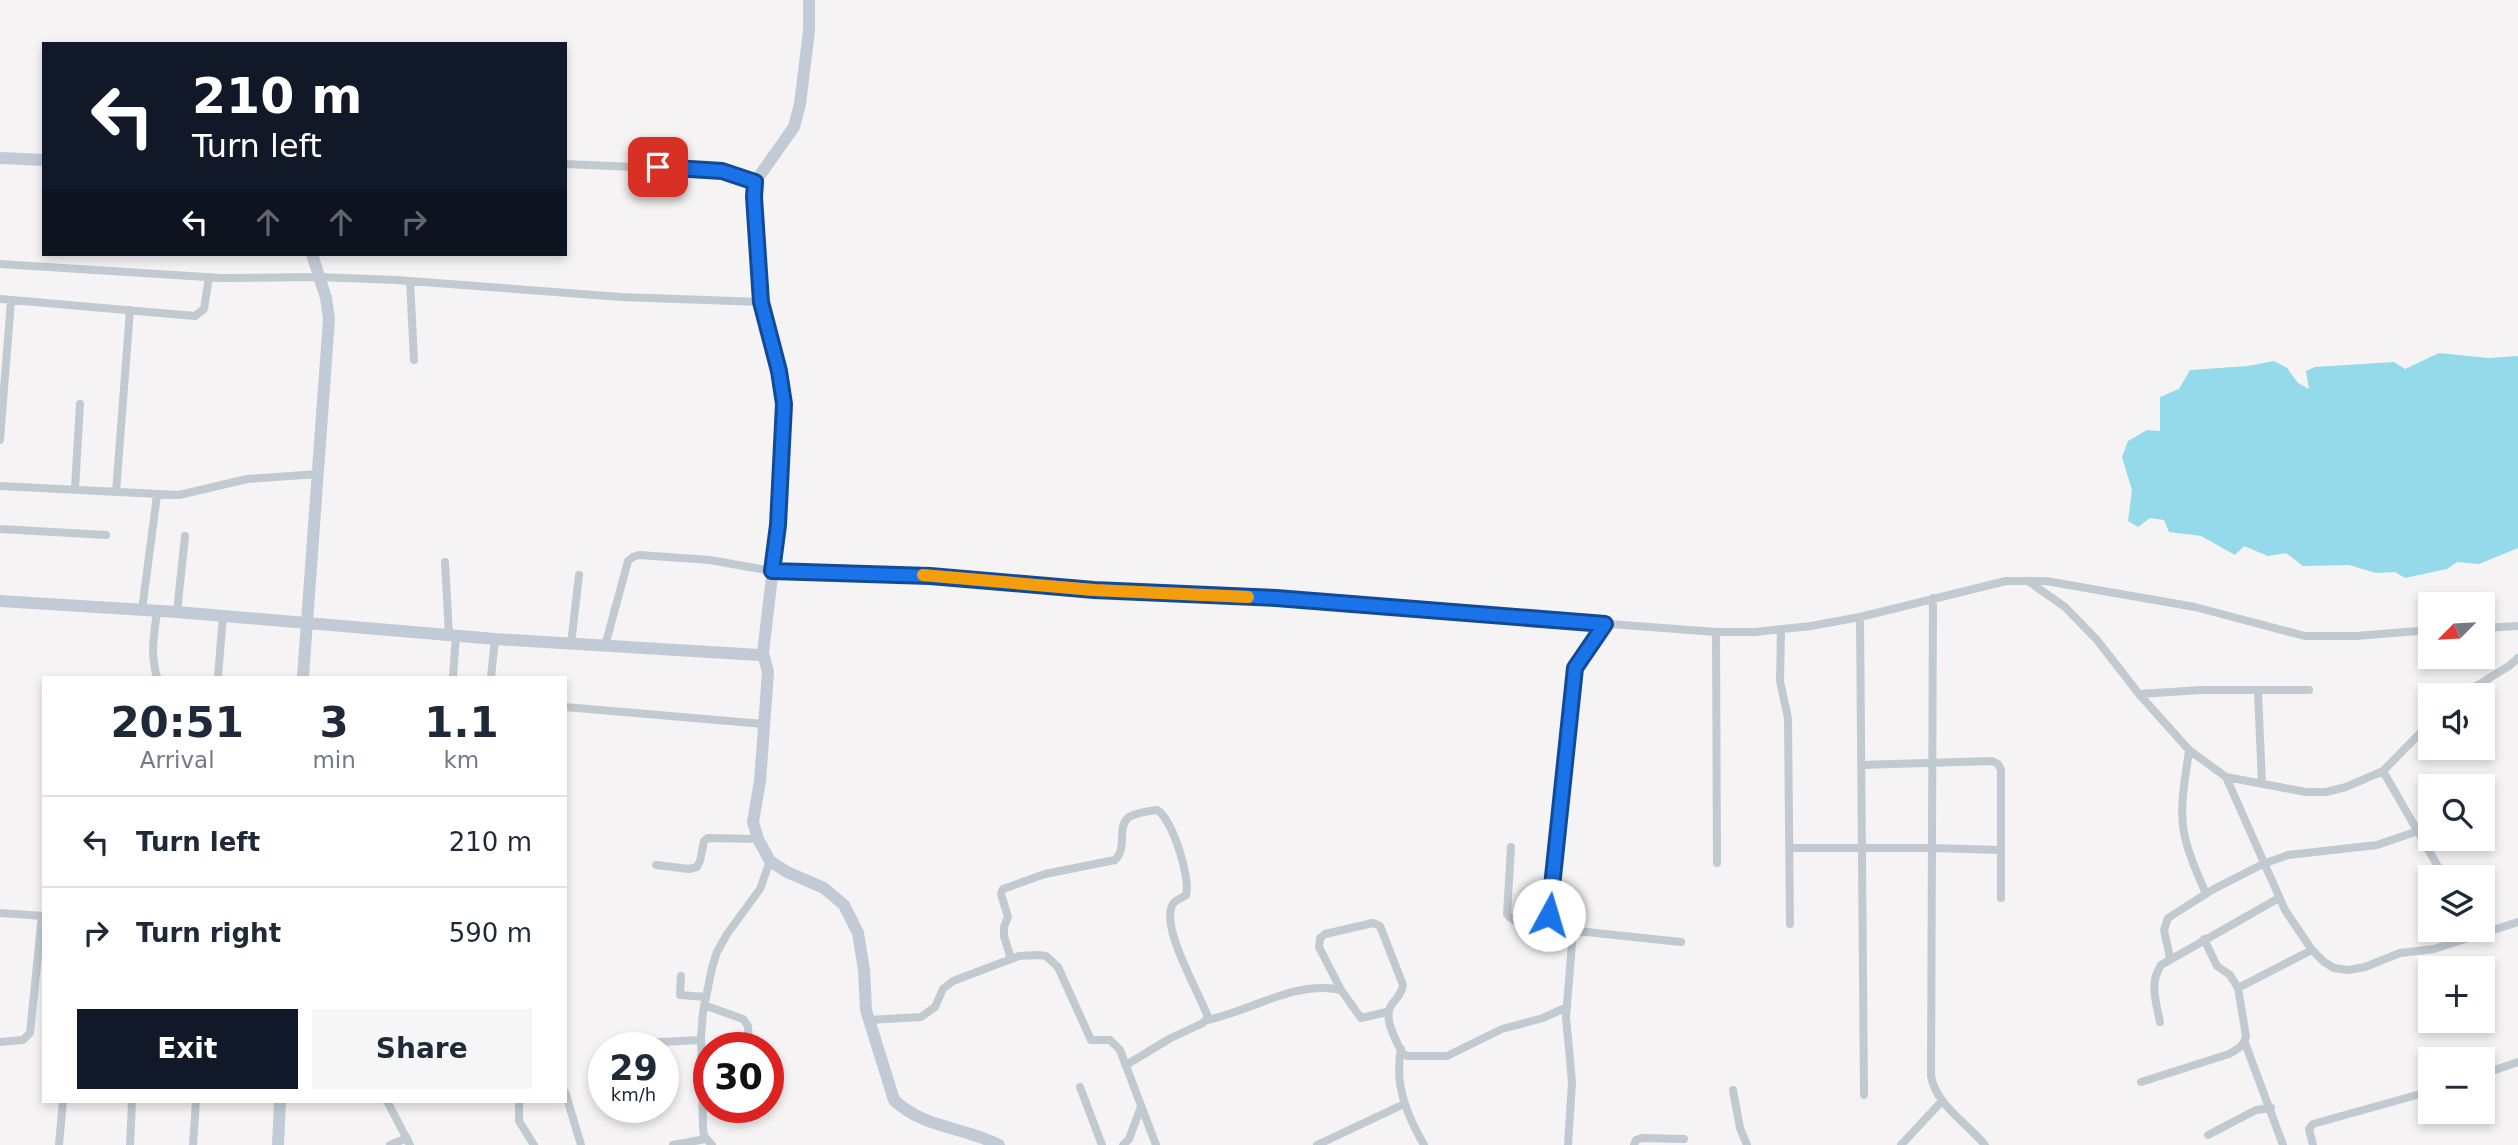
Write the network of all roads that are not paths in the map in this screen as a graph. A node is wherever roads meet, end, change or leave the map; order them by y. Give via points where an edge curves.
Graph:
1 (809, 0) edge
2 (0, 158) edge
3 (42, 160) edge
4 (567, 164) edge
5 (755, 182) junction
6 (313, 256) edge
7 (0, 264) edge
8 (209, 277) junction
9 (319, 277) junction
10 (410, 281) junction
11 (0, 299) edge
12 (11, 300) junction
13 (761, 302) junction
14 (130, 310) junction
15 (414, 360) dead end
16 (80, 404) dead end
17 (0, 440) edge
18 (319, 474) junction
19 (0, 486) edge
20 (75, 489) junction
21 (116, 492) junction
22 (157, 495) junction
23 (0, 529) edge
24 (106, 535) dead end
25 (185, 536) dead end
26 (444, 562) dead end
27 (772, 571) junction
28 (579, 575) dead end
29 (2027, 581) junction
30 (1933, 598) junction
31 (0, 601) edge
32 (142, 610) junction
33 (156, 611) junction
34 (177, 612) junction
35 (223, 616) junction
36 (1860, 617) junction
37 (306, 624) junction
38 (1605, 624) junction
39 (2518, 626) edge
40 (2496, 627) edge
41 (1781, 630) junction
42 (2418, 631) edge
43 (1716, 632) junction
44 (453, 635) junction
45 (495, 639) junction
46 (571, 644) junction
47 (605, 646) junction
48 (763, 653) junction
49 (2518, 658) edge
50 (157, 676) edge
51 (218, 676) edge
52 (303, 676) edge
53 (453, 676) edge
54 (491, 676) edge
55 (2481, 683) edge
56 (2309, 690) dead end
57 (2258, 692) junction
58 (2139, 694) junction
59 (567, 707) edge
60 (765, 724) junction
61 (2418, 735) edge
62 (2189, 750) junction
63 (1933, 764) junction
64 (1861, 765) junction
65 (2383, 771) junction
66 (2226, 777) junction
67 (2262, 784) junction
68 (2418, 831) joint
69 (758, 839) junction
70 (1511, 847) dead end
71 (1789, 848) junction
72 (1862, 848) junction
73 (1932, 848) junction
74 (2000, 850) junction
75 (770, 861) junction
76 (1717, 863) dead end
77 (2263, 864) junction
78 (656, 865) dead end
79 (2206, 894) junction
80 (2001, 898) dead end
81 (2279, 898) junction
82 (0, 913) edge
83 (42, 916) edge
84 (2518, 922) edge
85 (1790, 924) dead end
86 (42, 925) edge
87 (1551, 925) junction
88 (2495, 927) edge
89 (1573, 931) junction
90 (2204, 939) junction
91 (1681, 942) dead end
92 (2449, 942) edge
93 (2312, 950) junction
94 (2170, 958) junction
95 (1011, 959) junction
96 (681, 976) dead end
97 (2238, 988) junction
98 (1341, 990) junction
99 (705, 1001) junction
100 (1567, 1007) junction
101 (1387, 1012) junction
102 (869, 1020) junction
103 (1207, 1020) junction
104 (2160, 1022) dead end
105 (702, 1032) edge
106 (748, 1032) edge
107 (0, 1042) edge
108 (2245, 1043) junction
109 (1401, 1049) junction
110 (2518, 1062) edge
111 (1125, 1065) junction
112 (2495, 1070) edge
113 (2141, 1082) dead end
114 (1080, 1087) dead end
115 (1732, 1090) dead end
116 (1864, 1095) dead end
117 (2418, 1095) edge
118 (567, 1099) edge
119 (1942, 1101) junction
120 (63, 1103) edge
121 (132, 1103) edge
122 (196, 1103) edge
123 (280, 1103) edge
124 (388, 1103) edge
125 (519, 1103) edge
126 (1404, 1104) junction
127 (1141, 1107) junction
128 (2271, 1108) junction
129 (702, 1123) edge
130 (2208, 1135) dead end
131 (1684, 1139) dead end
132 (409, 1142) edge
133 (709, 1142) edge
134 (59, 1145) edge
135 (130, 1145) edge
136 (193, 1145) edge
137 (278, 1145) edge
138 (390, 1145) edge
139 (534, 1145) edge
140 (581, 1145) edge
141 (675, 1145) edge
142 (999, 1145) edge
143 (1102, 1145) edge
144 (1123, 1145) edge
145 (1156, 1145) edge
146 (1317, 1145) edge
147 (1424, 1145) edge
148 (1568, 1145) edge
149 (1634, 1145) edge
150 (1747, 1145) edge
151 (1901, 1145) edge
152 (1985, 1145) edge
153 (2283, 1145) edge
154 (2313, 1145) edge

1 - 5 street via 794,127
2 - 3 street
4 - 5 street via 722,171
5 - 13 street
6 - 9 street
7 - 8 street
8 - 9 street
8 - 14 street via 204,309 198,315
9 - 10 street
9 - 18 street via 329,319
10 - 13 street
10 - 15 street
11 - 12 street
12 - 14 street
12 - 17 street
13 - 27 street via 784,404
14 - 21 street
16 - 20 street
18 - 22 street via 258,478 179,495
18 - 37 street
19 - 20 street
20 - 21 street
21 - 22 street
22 - 32 street
23 - 24 street
25 - 34 street
26 - 44 street
27 - 38 street via 1276,598
27 - 47 street via 710,560 633,557 628,561
27 - 48 street
28 - 46 street
29 - 30 street via 2006,581
29 - 42 street via 2195,607 2305,636
29 - 58 street via 2065,607
30 - 36 street
30 - 63 street
31 - 32 street
32 - 33 street
33 - 34 street
33 - 50 street via 152,650
34 - 35 street
35 - 37 street
35 - 51 street
36 - 41 street
36 - 64 street
37 - 44 street
37 - 52 street
38 - 43 street
38 - 87 street via 1575,668
39 - 40 street
41 - 43 street
41 - 71 street via 1780,681 1788,719
43 - 76 street
44 - 45 street
44 - 53 street
45 - 46 street
45 - 54 street
46 - 47 street
47 - 48 street
48 - 60 street via 768,672
49 - 55 street
56 - 57 street
57 - 58 street
57 - 67 street
58 - 62 street
59 - 60 street
60 - 69 street via 753,822
61 - 65 street
62 - 66 street
62 - 79 street via 2183,826
63 - 64 street
63 - 73 street
63 - 74 street via 1998,764
64 - 72 street
65 - 67 street via 2326,792
65 - 68 street
66 - 67 street
66 - 77 street
68 - 77 street via 2377,845 2310,851
69 - 75 street
69 - 78 street via 708,838 697,867
70 - 87 street via 1507,914 1517,923
71 - 72 street
71 - 85 street
72 - 73 street
72 - 116 street
73 - 74 street
73 - 119 street via 1931,1076
74 - 80 street
75 - 99 street via 755,898 717,953
75 - 102 street via 824,888 844,905 858,933
77 - 79 street
77 - 81 street
79 - 94 street via 2168,918 2164,930
81 - 90 street
81 - 93 street
82 - 83 street
84 - 88 street
86 - 107 street via 30,1033 23,1040
87 - 89 street
89 - 91 street
89 - 100 street
90 - 94 street
90 - 97 street via 2217,966
92 - 93 street via 2348,970 2334,968
93 - 97 street
94 - 104 street via 2154,980
95 - 102 street via 947,984 935,1007 922,1017
95 - 103 street via 1004,936 1008,917 1003,889 1045,874 1115,860 1123,848 1126,820 1160,810 1175,839 1188,887 1171,908 1174,939
95 - 111 street via 1032,954 1053,960 1089,1037 1095,1042 1114,1042
96 - 99 street via 680,995
97 - 108 street
98 - 101 street via 1361,1018
98 - 101 street via 1319,947 1320,938 1377,924 1404,988
98 - 103 street via 1301,990
99 - 105 street
99 - 106 street via 743,1019
100 - 109 street via 1510,1026 1447,1056 1413,1058
100 - 148 street via 1572,1082
101 - 109 street
102 - 142 street via 894,1100 904,1110 921,1120
103 - 111 street
108 - 113 street via 2229,1054
108 - 128 street
109 - 126 street via 1398,1073
110 - 112 street
111 - 127 street
114 - 143 street
115 - 150 street
117 - 154 street via 2317,1123 2309,1129
118 - 140 street
119 - 151 street
119 - 152 street
120 - 134 street
121 - 135 street
122 - 136 street
123 - 137 street
124 - 132 street
125 - 139 street via 519,1121
126 - 146 street
126 - 147 street
127 - 144 street
127 - 145 street
128 - 130 street via 2256,1110
128 - 153 street
129 - 133 street
131 - 149 street via 1642,1138
132 - 138 street
133 - 141 street

